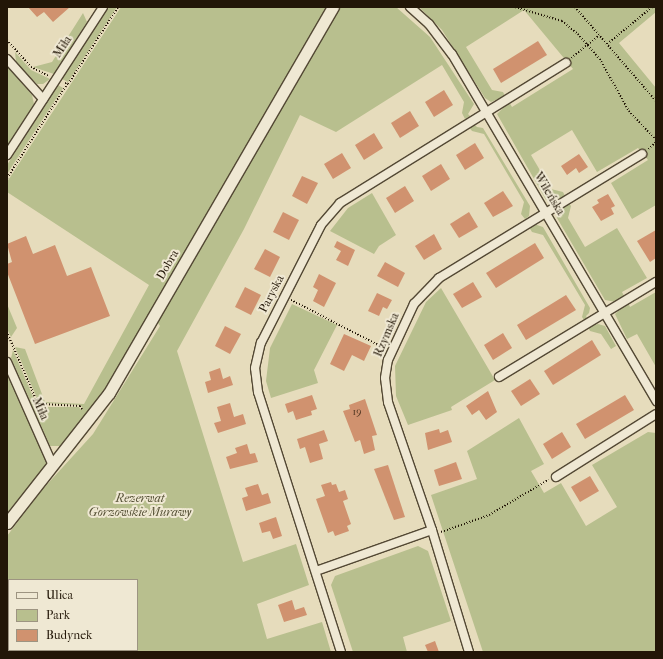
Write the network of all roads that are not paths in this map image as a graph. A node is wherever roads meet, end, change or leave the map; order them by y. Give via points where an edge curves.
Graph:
1 (103, 7) edge
2 (333, 7) edge
3 (410, 7) edge
4 (7, 58) edge
5 (566, 63) road end
6 (43, 99) junction
7 (487, 112) junction
8 (642, 154) dead end
9 (7, 156) edge
10 (545, 211) junction
11 (656, 282) edge
12 (605, 312) junction
13 (7, 362) edge
14 (499, 378) dead end
15 (656, 401) edge
16 (656, 414) edge
17 (53, 466) junction
18 (556, 477) road end
19 (7, 523) edge
20 (433, 533) junction
21 (316, 571) junction
22 (341, 652) edge
23 (469, 652) edge

1 - 6 street, Miła
2 - 17 street, Dobra via 109,393
3 - 7 street, Wileńska via 429,24 452,54
4 - 6 street
5 - 7 street, Paryska
6 - 9 street, Miła
7 - 10 street, Wileńska
7 - 21 street, Paryska via 340,203 321,225 259,347 256,380
8 - 10 street, Rzymska
10 - 12 street, Wileńska
10 - 20 street, Rzymska via 434,282 414,304 391,351 386,369 386,394
11 - 12 street
12 - 14 street
12 - 15 street, Wileńska
13 - 17 street, Miła
16 - 18 street
17 - 19 street, Dobra
20 - 21 street
20 - 23 street, Rzymska
21 - 22 street, Paryska

